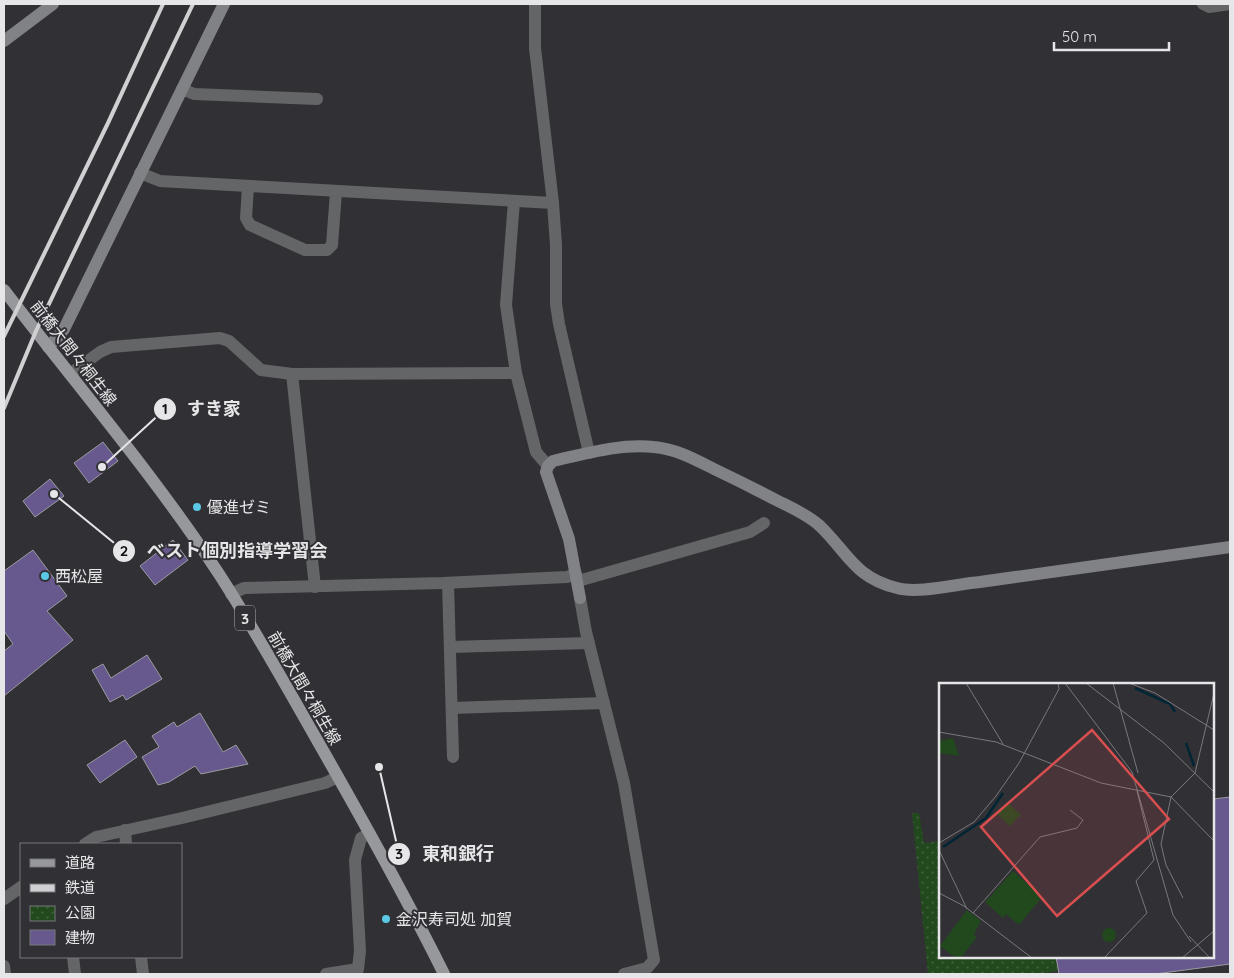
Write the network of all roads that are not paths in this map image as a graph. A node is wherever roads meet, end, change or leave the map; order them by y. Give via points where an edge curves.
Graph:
1 (54, 4) edge
2 (224, 4) edge
3 (535, 4) edge
4 (1203, 4) edge
5 (1230, 4) edge
6 (4, 41) edge
7 (182, 89) junction
8 (317, 99) dead end
9 (140, 173) junction
10 (248, 186) junction
11 (336, 192) junction
12 (514, 201) junction
13 (553, 203) junction
14 (4, 290) edge
15 (48, 347) junction
16 (70, 374) junction
17 (292, 374) junction
18 (516, 374) junction
19 (589, 453) junction
20 (548, 466) junction
21 (764, 523) dead end
22 (1230, 547) edge
23 (577, 577) junction
24 (448, 583) junction
25 (315, 587) junction
26 (231, 594) junction
27 (589, 642) junction
28 (450, 647) junction
29 (604, 703) junction
30 (452, 708) junction
31 (453, 756) dead end
32 (338, 777) junction
33 (125, 830) junction
34 (369, 833) junction
35 (87, 843) edge
36 (126, 843) edge
37 (20, 887) edge
38 (4, 899) edge
39 (73, 958) edge
40 (141, 958) edge
41 (4, 966) edge
42 (5, 974) edge
43 (75, 974) edge
44 (143, 974) edge
45 (326, 974) edge
46 (444, 974) edge
47 (624, 974) edge

1 - 6 street
2 - 7 street
3 - 13 street via 535,48
4 - 5 street via 1209,7
7 - 8 street via 194,94
7 - 9 street
9 - 10 street via 160,181
9 - 15 street via 64,329
10 - 11 street
10 - 11 street via 246,218 250,225 305,250 327,250 332,245
11 - 12 street
12 - 13 street
12 - 18 street via 506,305
13 - 19 street via 556,304
14 - 15 main road, 前橋大間々桐生線 / 3
15 - 16 main road, 前橋大間々桐生線 / 3
16 - 17 street via 111,347 220,338 229,340 261,370
16 - 26 main road, 前橋大間々桐生線 / 3 via 188,529
17 - 18 street
17 - 25 street
18 - 20 street via 536,452
19 - 20 street via 553,461
19 - 22 street via 653,446 684,454 811,519 858,569 877,582 899,589 913,590
20 - 23 street via 547,477
21 - 23 street via 750,532
23 - 24 street
23 - 27 street
24 - 25 street
24 - 28 street
25 - 26 street via 244,588
26 - 32 main road, 前橋大間々桐生線 / 3
27 - 28 street
27 - 29 street
28 - 30 street
29 - 30 street
29 - 47 street via 624,783 654,960 647,968
30 - 31 street
32 - 33 street via 315,786
32 - 34 main road, 前橋大間々桐生線 / 3
33 - 35 street via 96,837
33 - 36 street
34 - 45 street via 361,838 354,860 360,951 358,969
34 - 46 main road, 前橋大間々桐生線 / 3
37 - 38 street
39 - 43 street
40 - 44 street
41 - 42 street

